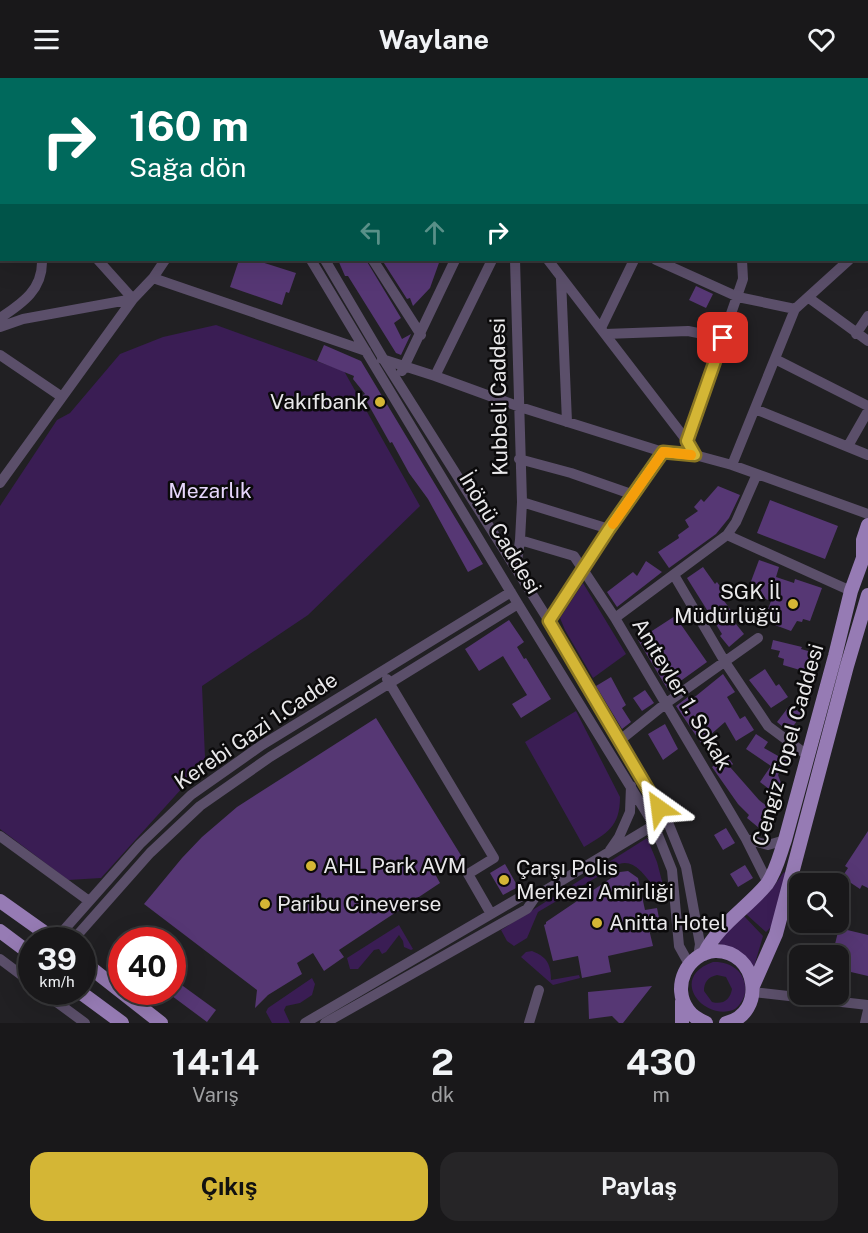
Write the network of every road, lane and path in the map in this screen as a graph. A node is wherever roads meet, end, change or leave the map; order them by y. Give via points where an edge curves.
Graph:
1 (42, 261) edge
2 (99, 261) edge
3 (164, 261) edge
4 (312, 261) edge
5 (326, 261) edge
6 (374, 261) edge
7 (455, 261) edge
8 (492, 261) edge
9 (515, 261) edge
10 (549, 261) edge
11 (634, 261) edge
12 (658, 261) edge
13 (742, 261) edge
14 (848, 261) edge
15 (153, 278) junction
16 (561, 278) junction
17 (738, 297) junction
18 (809, 298) junction
19 (133, 299) junction
20 (795, 309) junction
21 (868, 316) edge
22 (0, 318) edge
23 (0, 327) edge
24 (603, 331) junction
25 (856, 334) junction
26 (421, 335) junction
27 (723, 338) junction
28 (868, 341) edge
29 (364, 350) junction
30 (0, 355) edge
31 (775, 359) junction
32 (384, 360) junction
33 (405, 367) junction
34 (435, 376) junction
35 (397, 379) junction
36 (62, 397) junction
37 (868, 406) edge
38 (520, 407) junction
39 (755, 409) junction
40 (868, 411) edge
41 (567, 422) junction
42 (687, 441) junction
43 (848, 446) junction
44 (663, 452) junction
45 (695, 455) junction
46 (868, 455) edge
47 (519, 459) junction
48 (732, 465) junction
49 (757, 474) junction
50 (0, 483) edge
51 (634, 495) junction
52 (522, 502) junction
53 (868, 514) edge
54 (868, 525) edge
55 (609, 529) junction
56 (727, 535) junction
57 (520, 540) junction
58 (865, 559) edge
59 (516, 569) junction
60 (583, 569) junction
61 (674, 575) junction
62 (851, 591) junction
63 (511, 592) junction
64 (868, 595) edge
65 (518, 604) junction
66 (615, 618) junction
67 (868, 619) edge
68 (549, 621) junction
69 (758, 638) dead end
70 (725, 662) junction
71 (847, 666) junction
72 (382, 671) junction
73 (389, 684) junction
74 (665, 704) junction
75 (619, 741) junction
76 (807, 755) junction
77 (631, 786) junction
78 (654, 825) junction
79 (0, 836) edge
80 (746, 839) junction
81 (785, 840) junction
82 (608, 853) junction
83 (768, 883) junction
84 (536, 896) junction
85 (0, 901) edge
86 (89, 901) junction
87 (491, 914) junction
88 (37, 927) edge
89 (66, 927) edge
90 (85, 927) edge
91 (0, 931) edge
92 (18, 944) edge
93 (697, 958) junction
94 (0, 959) edge
95 (18, 972) edge
96 (96, 972) edge
97 (753, 989) junction
98 (539, 990) dead end
99 (682, 998) junction
100 (96, 1004) edge
101 (61, 1005) edge
102 (868, 1005) edge
103 (748, 1007) junction
104 (868, 1010) edge
105 (85, 1023) edge
106 (122, 1023) edge
107 (160, 1023) edge
108 (305, 1023) edge
109 (325, 1023) edge
110 (529, 1023) edge
111 (682, 1023) edge
112 (706, 1023) edge
113 (726, 1023) edge
114 (744, 1023) edge
115 (865, 1023) edge

1 - 22 street via 42,273 25,302
2 - 19 street
3 - 15 street
4 - 29 street, İnönü Caddesi
5 - 32 street, İnönü Caddesi
6 - 26 street
7 - 26 street
8 - 34 street
9 - 38 street, Kubbeli Caddesi
10 - 16 street
11 - 24 street
12 - 17 street
13 - 17 street
14 - 18 street
15 - 19 street
15 - 29 street
16 - 24 street
16 - 41 street
17 - 20 street
17 - 27 street
18 - 20 street
18 - 25 street
19 - 23 street
19 - 36 street
20 - 31 street
21 - 25 street
24 - 27 street via 688,331
24 - 42 street
25 - 28 street
26 - 33 street
27 - 42 street
29 - 32 street
29 - 63 street, İnönü Caddesi
30 - 36 street
31 - 37 street
31 - 39 street
32 - 33 street
32 - 35 street, İnönü Caddesi
33 - 34 street
33 - 35 street
34 - 38 street
35 - 59 street, İnönü Caddesi
36 - 50 street
38 - 41 street
38 - 47 street, Kubbeli Caddesi
39 - 43 street
39 - 48 street
40 - 43 street
41 - 44 street
42 - 45 street
43 - 46 street
44 - 45 street
44 - 51 street
45 - 48 street
47 - 51 street
47 - 52 street, Kubbeli Caddesi
48 - 49 street
49 - 53 street
49 - 56 street
51 - 55 street
52 - 55 street
52 - 57 street, Kubbeli Caddesi
54 - 58 main road, Cengiz Topel Caddesi via 863,540
55 - 60 street
56 - 61 street
56 - 62 street
57 - 59 street, Kubbeli Caddesi
57 - 60 street, Anıtevler 1. Sokak via 574,556
58 - 62 main road, Cengiz Topel Caddesi
59 - 68 street, İnönü Caddesi
60 - 66 street, Anıtevler 1. Sokak
60 - 68 street
61 - 66 street
61 - 70 street
62 - 76 main road, Cengiz Topel Caddesi
63 - 65 street, İnönü Caddesi
63 - 72 street, Kerebi Gazi 1.Cadde
64 - 71 main road, Cengiz Topel Caddesi
65 - 73 street, Kerebi Gazi 1.Cadde
65 - 77 street, İnönü Caddesi
66 - 74 street, Anıtevler 1. Sokak
67 - 71 street
68 - 75 street, İnönü Caddesi
69 - 70 street
70 - 74 street
70 - 76 street via 768,726
71 - 97 main road, Cengiz Topel Caddesi via 776,934
72 - 73 street
72 - 86 street, Kerebi Gazi 1.Cadde via 262,745 191,795 140,843
73 - 87 street via 494,858 468,874
73 - 90 street, Kerebi Gazi 1.Cadde via 270,757 200,806 150,853
74 - 75 street
74 - 80 street, Anıtevler 1. Sokak
75 - 93 street, İnönü Caddesi via 669,825 686,867 700,944
76 - 81 main road, Cengiz Topel Caddesi
77 - 78 street, İnönü Caddesi
77 - 82 street via 630,812
78 - 82 street
78 - 93 street, İnönü Caddesi via 672,870 679,946
79 - 86 street
80 - 81 street via 768,845
80 - 83 street, Anıtevler 1. Sokak
81 - 83 main road, Cengiz Topel Caddesi
82 - 84 street
83 - 93 main road, Cengiz Topel Caddesi
84 - 87 street via 522,896
84 - 109 street via 527,909
85 - 88 main road
86 - 89 street, Kerebi Gazi 1.Cadde
87 - 108 street
91 - 92 main road
93 - 97 main road via 715,951 737,957 751,975
93 - 99 main road, Cengiz Topel Caddesi via 683,975
94 - 95 street
96 - 107 main road
97 - 102 street
97 - 103 main road, Cengiz Topel Caddesi
98 - 110 street
99 - 111 main road
99 - 112 main road via 687,1009
100 - 106 main road
101 - 105 street
103 - 113 main road via 741,1016
103 - 114 main road
104 - 115 street

